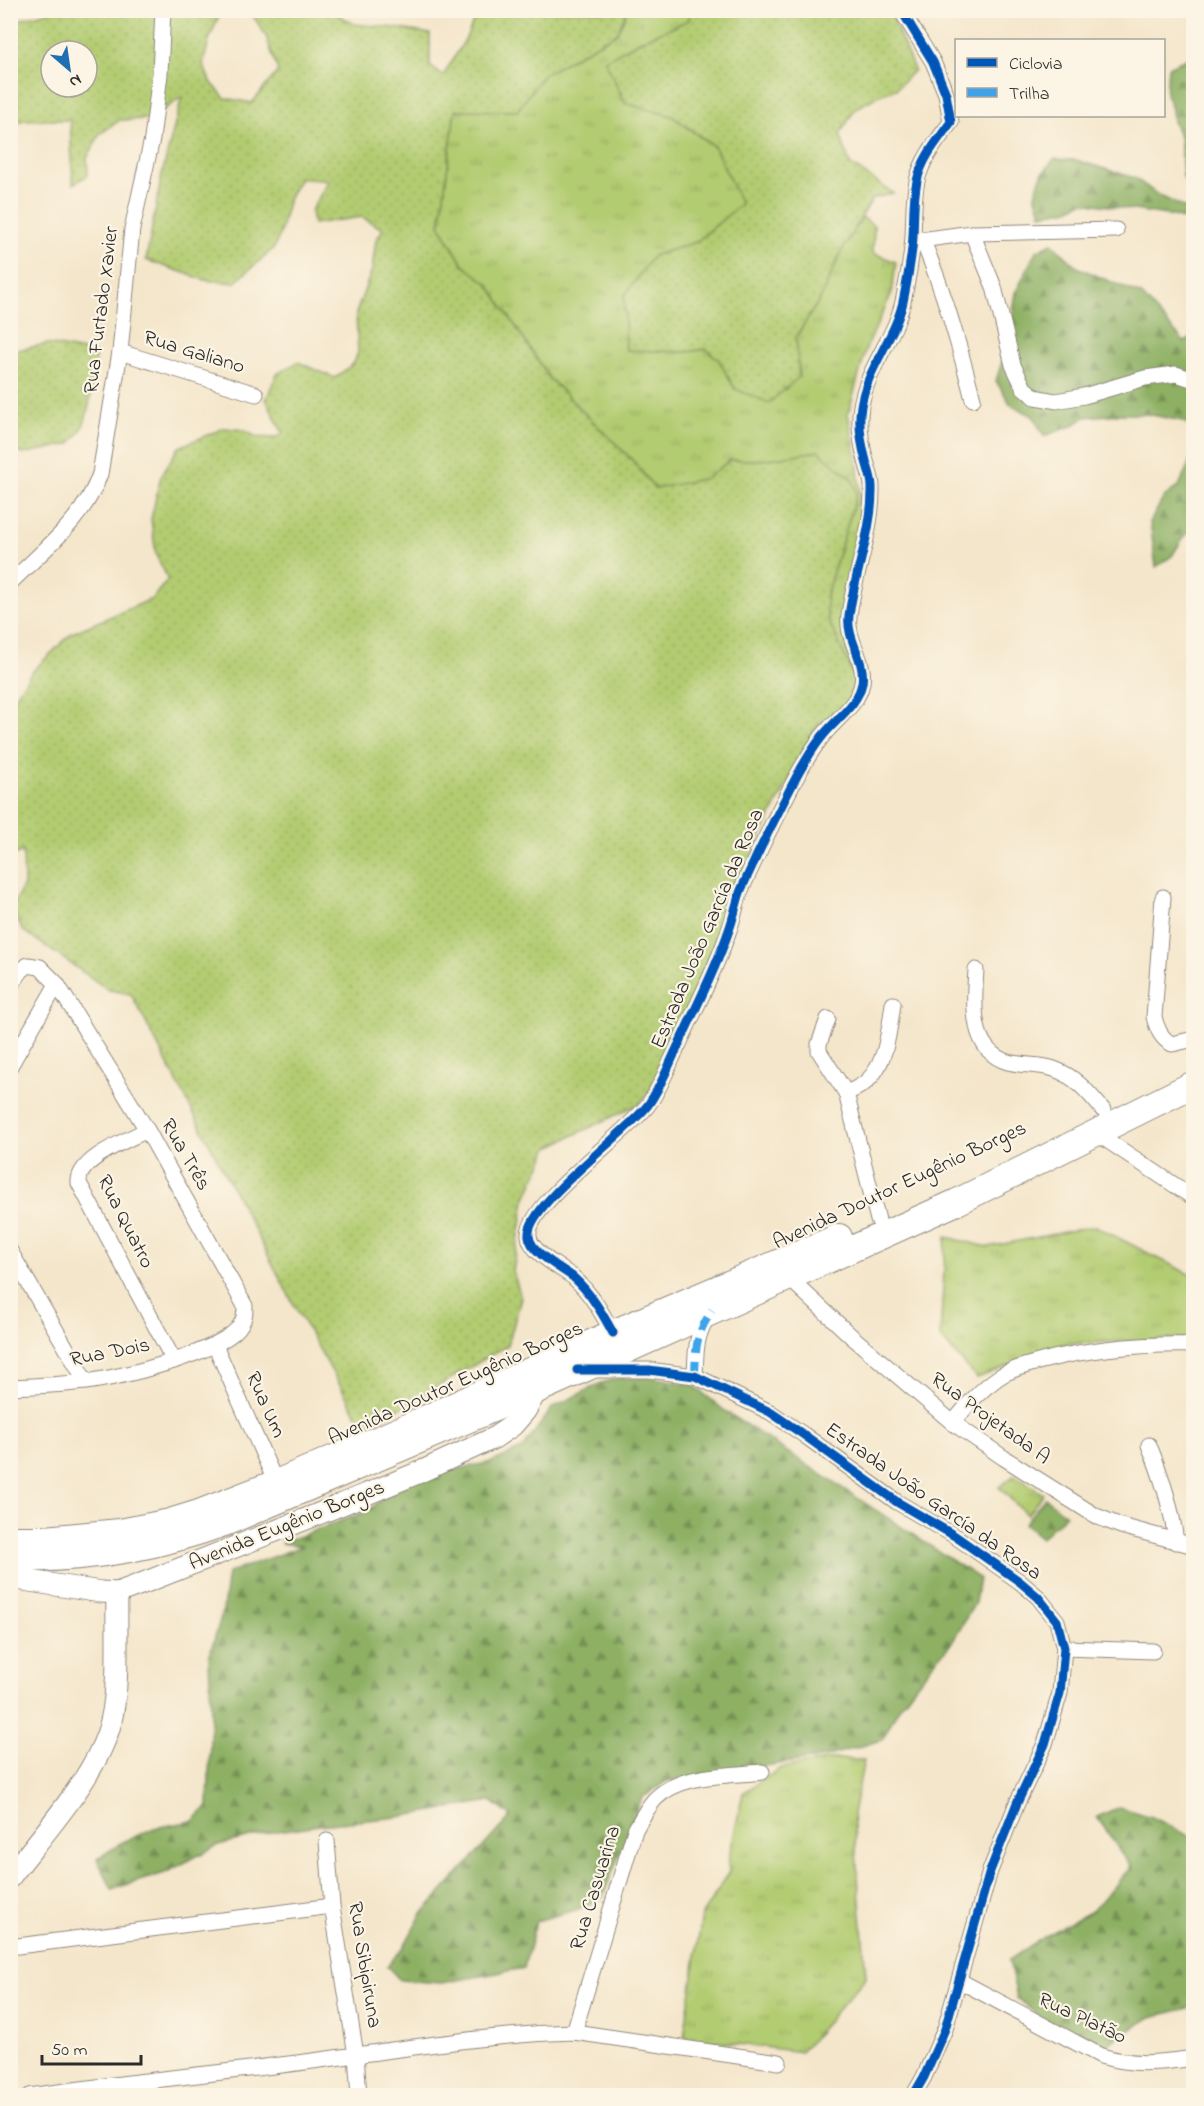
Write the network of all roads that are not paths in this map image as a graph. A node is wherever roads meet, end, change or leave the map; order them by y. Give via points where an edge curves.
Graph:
1 (163, 10) edge
2 (901, 10) edge
3 (1116, 230) dead end
4 (972, 233) junction
5 (918, 240) junction
6 (120, 352) junction
7 (1194, 380) edge
8 (256, 394) dead end
9 (973, 399) dead end
10 (10, 583) edge
11 (1162, 897) dead end
12 (976, 970) dead end
13 (57, 984) junction
14 (10, 987) edge
15 (893, 1004) dead end
16 (828, 1019) dead end
17 (1194, 1039) edge
18 (10, 1066) edge
19 (1194, 1066) edge
20 (1194, 1084) edge
21 (846, 1093) junction
22 (1100, 1121) junction
23 (147, 1131) junction
24 (1194, 1198) edge
25 (878, 1220) junction
26 (10, 1251) edge
27 (789, 1278) junction
28 (712, 1310) junction
29 (613, 1334) junction
30 (215, 1345) junction
31 (1194, 1345) edge
32 (174, 1361) junction
33 (578, 1370) junction
34 (695, 1376) junction
35 (86, 1382) junction
36 (10, 1387) edge
37 (537, 1390) junction
38 (953, 1422) junction
39 (1149, 1445) dead end
40 (276, 1483) junction
41 (10, 1539) edge
42 (1176, 1542) junction
43 (1194, 1546) edge
44 (10, 1558) edge
45 (10, 1578) edge
46 (117, 1593) junction
47 (1064, 1648) junction
48 (1153, 1651) dead end
49 (762, 1772) dead end
50 (327, 1841) dead end
51 (10, 1877) edge
52 (332, 1906) junction
53 (10, 1947) edge
54 (960, 1981) junction
55 (574, 2032) junction
56 (356, 2055) junction
57 (1194, 2058) edge
58 (779, 2062) dead end
59 (122, 2089) edge
60 (30, 2096) edge
61 (359, 2096) edge
62 (913, 2096) edge

1 - 6 street, Rua Furtado Xavier via 152,139 132,229
2 - 5 street, Estrada João García da Rosa via 933,62 946,94 951,122 926,158 917,181
3 - 4 street
4 - 5 street
4 - 7 street via 994,287 1013,364 1024,388 1035,397 1056,401 1176,374
5 - 9 street via 956,334
5 - 29 street, Estrada João García da Rosa via 902,310 861,406 860,432 872,488 848,619 850,639 861,668 856,699 822,736 787,794 739,895 729,932 647,1107 567,1182 530,1225 530,1242 585,1289
6 - 8 street, Rua Galiano
6 - 10 street, Rua Furtado Xavier via 94,491 84,508
11 - 17 street via 1154,1017 1160,1032 1172,1044
12 - 22 street via 974,1009 989,1052 1010,1063 1052,1068 1070,1076 1085,1089
13 - 14 street via 40,967 28,965
13 - 18 street
13 - 23 street, Rua Três
15 - 21 street via 878,1066 868,1081
16 - 21 street via 819,1051
19 - 22 highway, Avenida Doutor Eugênio Borges
20 - 22 highway, Avenida Doutor Eugênio Borges
21 - 25 street
22 - 24 street
22 - 25 highway, Avenida Doutor Eugênio Borges
22 - 27 highway, Avenida Doutor Eugênio Borges via 957,1202
23 - 30 street, Rua Três via 245,1306 241,1326
23 - 32 street, Rua Quatro via 91,1160 78,1177
25 - 29 highway, Avenida Doutor Eugênio Borges
26 - 35 street
27 - 28 highway, Avenida Doutor Eugênio Borges
27 - 38 street, Rua Projetada A
28 - 33 highway, Avenida Doutor Eugênio Borges
28 - 34 street via 699,1330
29 - 40 highway, Avenida Doutor Eugênio Borges
30 - 32 street, Rua Dois
30 - 40 street, Rua Um
31 - 38 street via 1151,1344 1086,1351 1017,1368 978,1393
32 - 35 street, Rua Dois
33 - 34 street, Estrada João García da Rosa via 649,1370
33 - 37 highway, Avenida Doutor Eugênio Borges
34 - 47 street, Estrada João García da Rosa via 770,1412 897,1502 1019,1581 1057,1621
35 - 36 street, Rua Dois
37 - 44 highway, Avenida Doutor Eugênio Borges via 190,1536 88,1555
37 - 46 main road, Avenida Eugênio Borges via 513,1425 494,1438 311,1517
38 - 42 street, Rua Projetada A via 1096,1516
39 - 42 street via 1165,1486
40 - 41 highway, Avenida Doutor Eugênio Borges via 170,1522 91,1536
42 - 43 street, Rua Projetada A
45 - 46 main road, Avenida Eugênio Borges
46 - 51 main road via 115,1692 105,1741 83,1781
47 - 48 street
47 - 54 street, Estrada João García da Rosa via 1060,1693 1044,1744 990,1871
49 - 55 street, Rua Casuarina via 675,1785 644,1812 635,1830
50 - 52 street, Rua Sibipiruna
52 - 53 street
52 - 56 street, Rua Sibipiruna
54 - 57 street, Rua Platão via 1101,2056 1142,2064
54 - 62 street, Estrada João García da Rosa via 945,2029
55 - 56 street via 453,2041
55 - 58 street
56 - 59 street
56 - 61 street, Rua Sibipiruna
59 - 60 street

